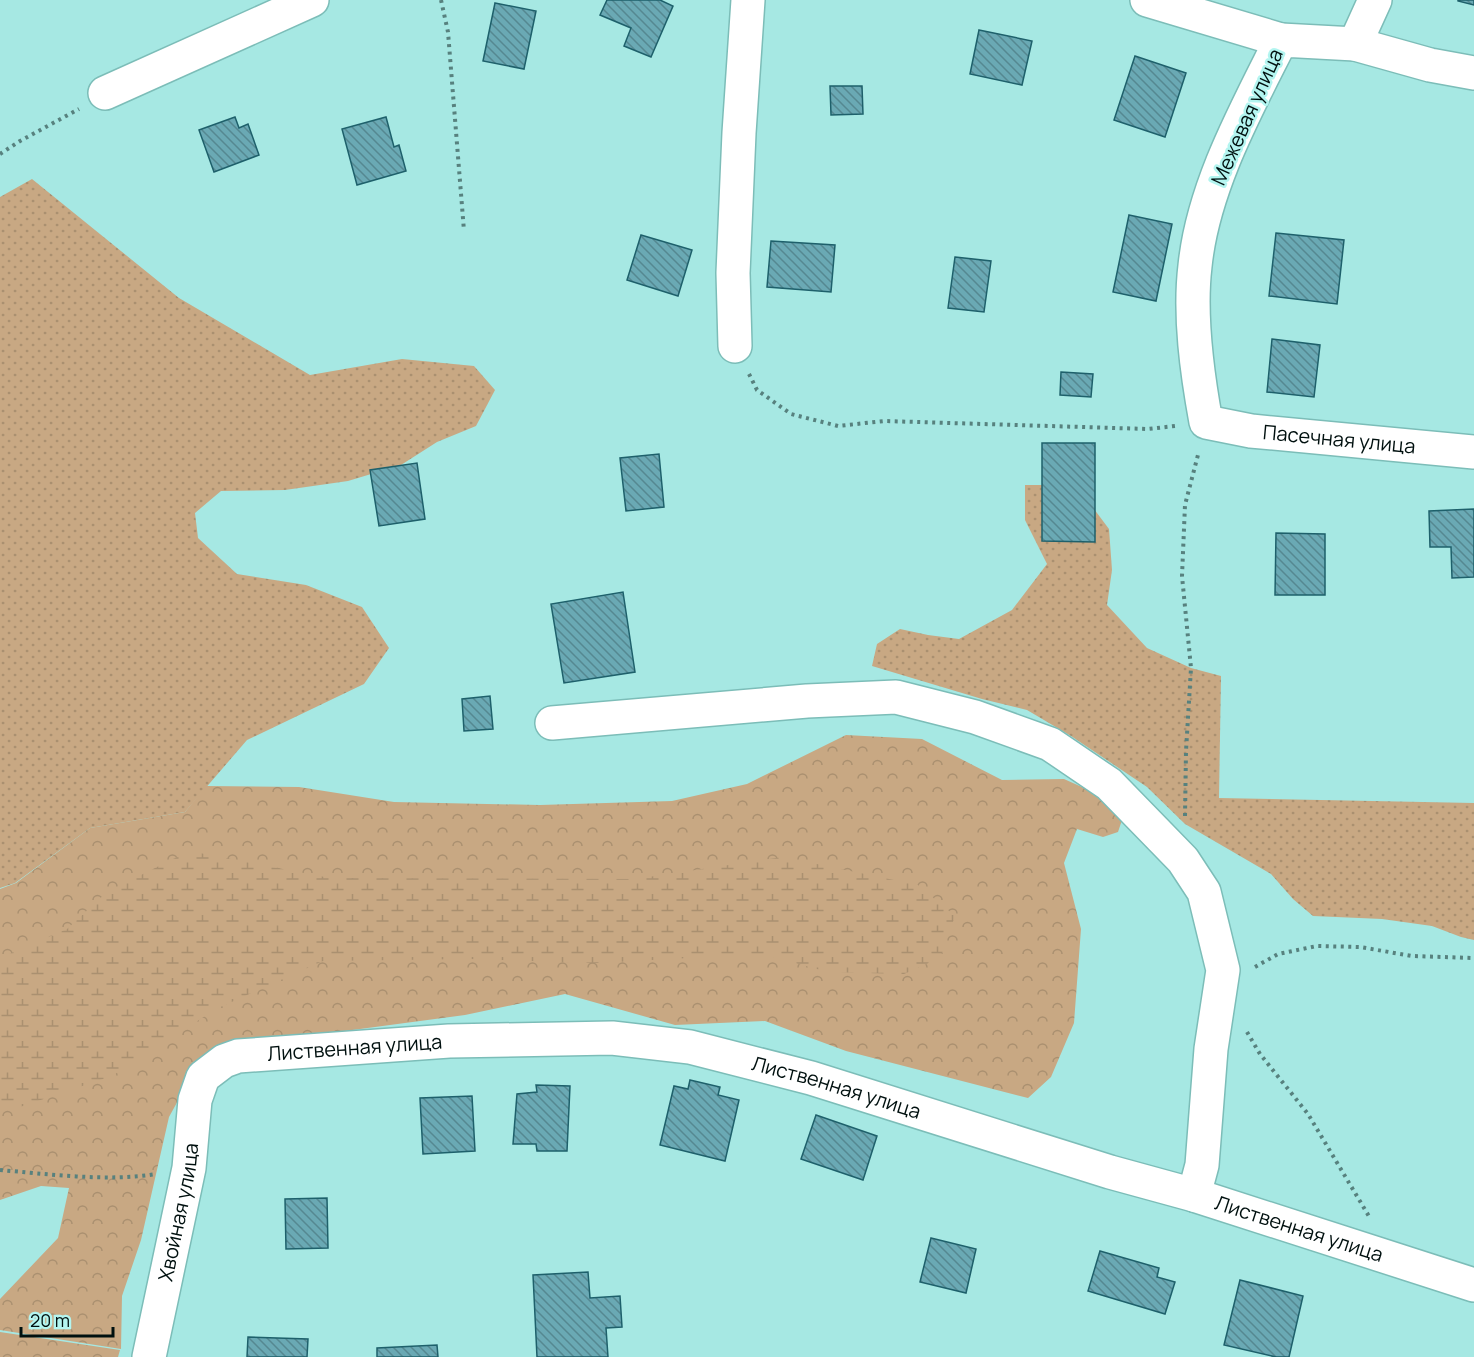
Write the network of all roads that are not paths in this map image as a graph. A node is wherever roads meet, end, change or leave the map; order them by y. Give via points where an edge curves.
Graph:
1 (312, 0) edge
2 (748, 0) edge
3 (1147, 0) edge
4 (1375, 0) edge
5 (1281, 40) junction
6 (1355, 44) junction
7 (1474, 73) edge
8 (105, 93) road end
9 (735, 346) road end
10 (1206, 422) joint
11 (1474, 452) edge
12 (552, 723) dead end
13 (195, 1100) joint
14 (1194, 1195) junction
15 (1474, 1286) edge
16 (149, 1357) edge

1 - 8 street
2 - 9 street via 733,262
3 - 5 street
4 - 6 street
5 - 6 street, Межевая улица
5 - 10 street, Межевая улица via 1230,144 1202,228 1195,266 1194,310
6 - 7 street, Межевая улица
10 - 11 street, Пасечная улица via 1251,431
12 - 14 street via 896,697 975,717 1050,744 1109,784 1183,860 1204,892 1223,970 1211,1049 1202,1165
13 - 14 street, Лиственная улица via 203,1077 238,1056 449,1041 612,1038 690,1047 811,1078
13 - 16 street, Хвойная улица via 189,1168
14 - 15 street, Лиственная улица

